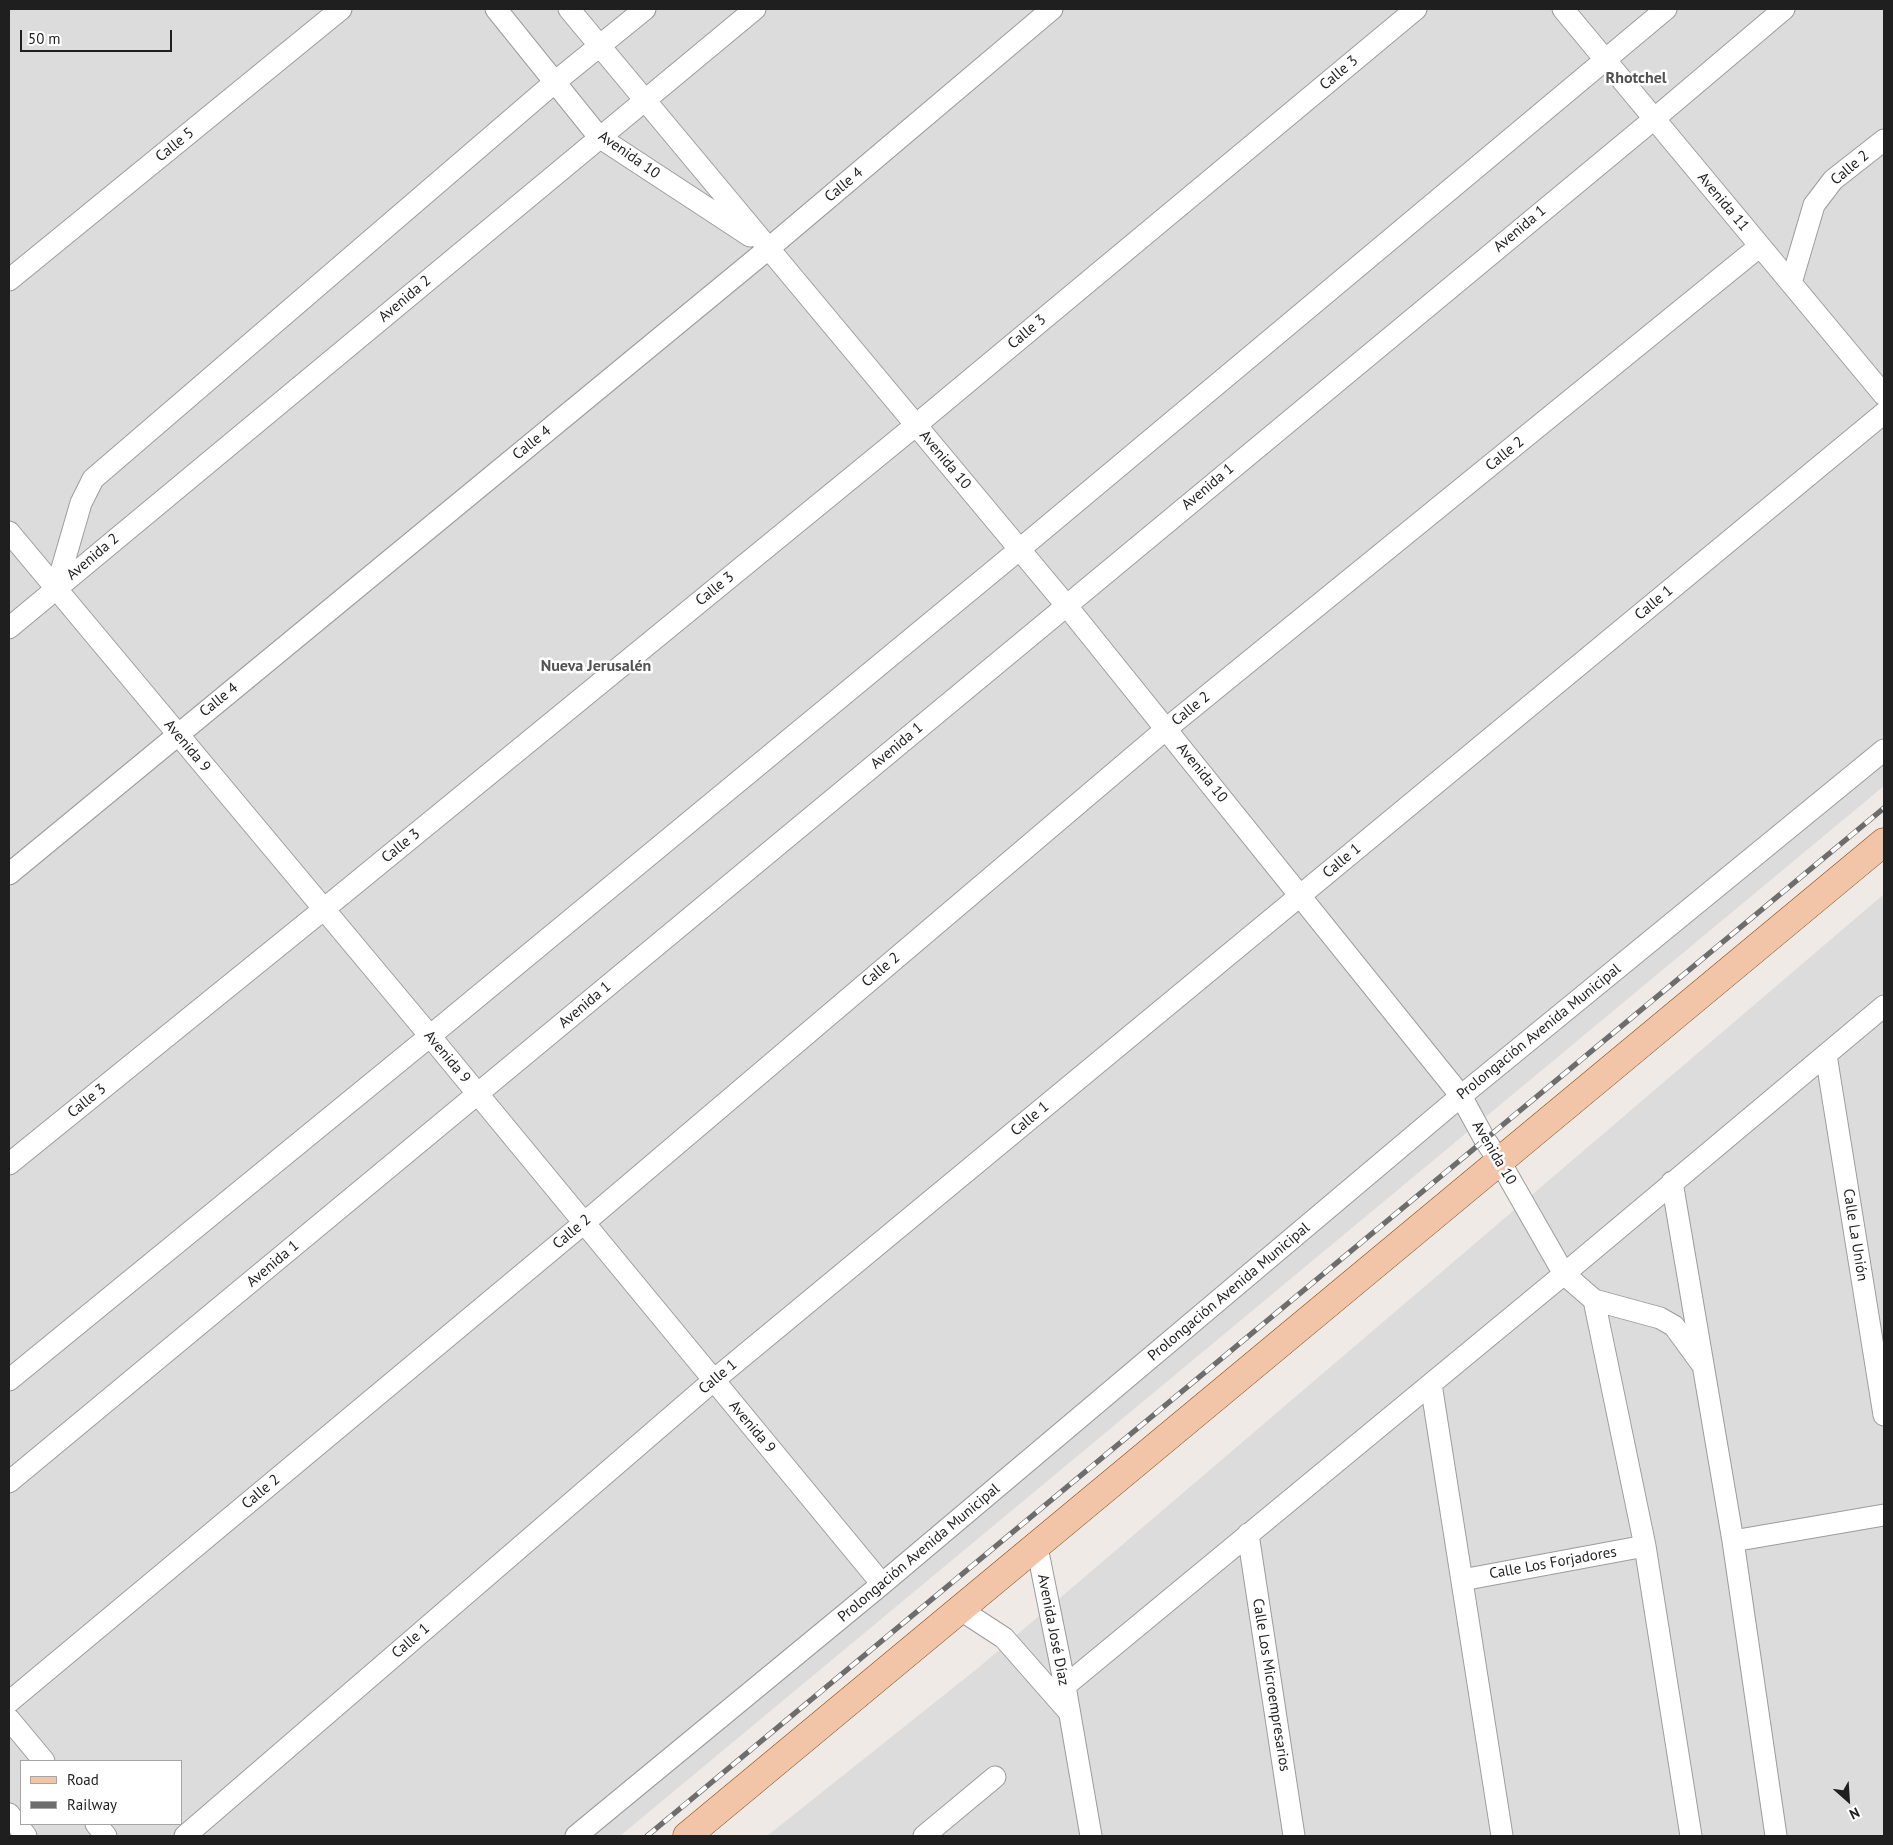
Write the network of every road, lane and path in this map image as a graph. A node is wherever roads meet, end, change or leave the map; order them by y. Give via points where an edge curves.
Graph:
1 (341, 9) edge
2 (496, 9) edge
3 (569, 9) edge
4 (645, 9) edge
5 (755, 9) edge
6 (1052, 9) edge
7 (1416, 9) edge
8 (1563, 9) edge
9 (1666, 9) edge
10 (1784, 9) edge
11 (599, 46) junction
12 (1606, 60) junction
13 (555, 82) junction
14 (644, 100) junction
15 (1654, 119) junction
16 (599, 138) junction
17 (1884, 140) edge
18 (1760, 246) junction
19 (768, 249) junction
20 (9, 280) edge
21 (1791, 284) junction
22 (1884, 395) edge
23 (1884, 413) edge
24 (916, 425) junction
25 (9, 532) edge
26 (1020, 549) junction
27 (56, 589) junction
28 (1066, 605) junction
29 (9, 628) edge
30 (1166, 729) junction
31 (177, 734) junction
32 (1884, 750) edge
33 (1884, 842) edge
34 (9, 874) edge
35 (1300, 896) junction
36 (324, 909) junction
37 (1884, 1006) edge
38 (430, 1036) junction
39 (1826, 1055) junction
40 (478, 1094) junction
41 (1461, 1096) junction
42 (1500, 1162) junction
43 (9, 1164) edge
44 (1672, 1182) junction
45 (584, 1223) junction
46 (1564, 1274) junction
47 (1594, 1300) junction
48 (1703, 1366) junction
49 (9, 1380) edge
50 (714, 1380) junction
51 (1430, 1384) junction
52 (1884, 1414) edge
53 (9, 1482) edge
54 (1884, 1515) edge
55 (1248, 1534) junction
56 (1733, 1541) junction
57 (1645, 1546) junction
58 (1037, 1547) junction
59 (1462, 1580) junction
60 (882, 1584) junction
61 (961, 1610) junction
62 (1065, 1686) junction
63 (9, 1702) edge
64 (1069, 1712) junction
65 (9, 1718) edge
66 (43, 1760) edge
67 (995, 1777) dead end
68 (9, 1814) edge
69 (97, 1825) edge
70 (26, 1836) edge
71 (106, 1836) edge
72 (185, 1836) edge
73 (576, 1836) edge
74 (687, 1836) edge
75 (924, 1836) edge
76 (1091, 1836) edge
77 (1294, 1836) edge
78 (1502, 1836) edge
79 (1691, 1836) edge
80 (1776, 1836) edge

1 - 20 street, Calle 5
2 - 13 street, Avenida 10
3 - 11 street, Avenida 10
4 - 11 street, Avenida 2
5 - 14 street, Avenida 2
6 - 19 street, Calle 4
7 - 24 street, Calle 3
8 - 12 street, Avenida 11
9 - 12 street
10 - 15 street, Avenida 1
11 - 13 street, Avenida 2
11 - 14 street, Avenida 10
12 - 15 street, Avenida 11
12 - 26 street
13 - 16 street, Avenida 10
13 - 27 street, Avenida 2 via 93,479 81,502
14 - 16 street, Avenida 2
14 - 19 street, Avenida 10
15 - 18 street, Avenida 11
15 - 28 street, Avenida 1
16 - 19 street, Avenida 10
16 - 27 street, Avenida 2
17 - 21 street, Calle 2 via 1833,180 1814,204
18 - 21 street, Avenida 11
18 - 30 street, Calle 2
19 - 24 street, Avenida 10
19 - 31 street, Calle 4
21 - 22 street, Avenida 11
23 - 35 street, Calle 1
24 - 26 street, Avenida 10
24 - 36 street, Calle 3
25 - 27 street, Avenida 9
26 - 28 street, Avenida 10
26 - 38 street
27 - 29 street, Avenida 2
27 - 31 street, Avenida 9
28 - 30 street, Avenida 10
28 - 40 street, Avenida 1
30 - 35 street, Avenida 10
30 - 45 street, Calle 2
31 - 34 street, Calle 4
31 - 36 street, Avenida 9
32 - 41 street, Prolongación Avenida Municipal
33 - 42 main road
35 - 41 street, Avenida 10
35 - 50 street, Calle 1
36 - 38 street, Avenida 9
36 - 43 street, Calle 3
37 - 39 street
38 - 40 street, Avenida 9
38 - 49 street
39 - 44 street
39 - 52 street, Calle La Unión
40 - 45 street, Avenida 9
40 - 53 street, Avenida 1
41 - 42 street, Avenida 10
41 - 60 street, Prolongación Avenida Municipal
42 - 46 street, Avenida 10
42 - 58 main road
44 - 46 street
44 - 48 street
45 - 50 street, Avenida 9
45 - 63 street, Calle 2
46 - 47 street, Avenida 10
46 - 51 street
47 - 48 street via 1660,1318 1674,1326
47 - 57 street
48 - 56 street
50 - 60 street, Avenida 9
50 - 72 street, Calle 1
51 - 55 street
51 - 59 street
54 - 56 street
55 - 62 street
55 - 77 street, Calle Los Microempresarios
56 - 80 street
57 - 59 street, Calle Los Forjadores
57 - 79 street
58 - 61 main road
58 - 62 street, Avenida José Díaz
59 - 78 street
60 - 73 street, Prolongación Avenida Municipal
61 - 64 street, Avenida José Díaz via 1004,1638
61 - 74 main road
62 - 64 street, Avenida José Díaz
64 - 76 street, Avenida José Díaz
65 - 66 street
67 - 75 street
68 - 70 street
69 - 71 street

